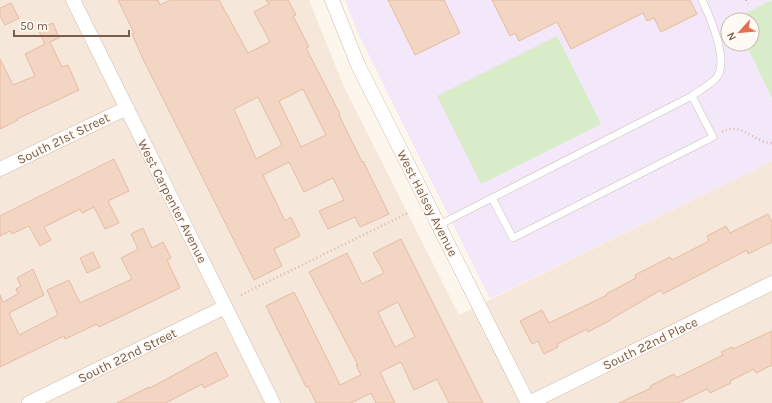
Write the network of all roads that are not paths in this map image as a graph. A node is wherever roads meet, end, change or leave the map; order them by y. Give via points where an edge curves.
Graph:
1 (73, 0) edge
2 (332, 0) edge
3 (702, 0) edge
4 (692, 96) junction
5 (126, 108) junction
6 (0, 170) edge
7 (492, 198) junction
8 (439, 225) junction
9 (772, 283) edge
10 (225, 307) junction
11 (29, 403) edge
12 (273, 403) edge
13 (528, 403) edge

1 - 5 street, West Carpenter Avenue
2 - 8 street, West Halsey Avenue via 358,65
3 - 4 lane via 711,19 722,61 717,78
4 - 7 lane
4 - 7 lane via 713,137 513,238
5 - 6 street, South 21st Street
5 - 10 street, West Carpenter Avenue
7 - 8 lane
8 - 13 street, West Halsey Avenue
9 - 13 street, South 22nd Place
10 - 11 street, South 22nd Street
10 - 12 street, West Carpenter Avenue

